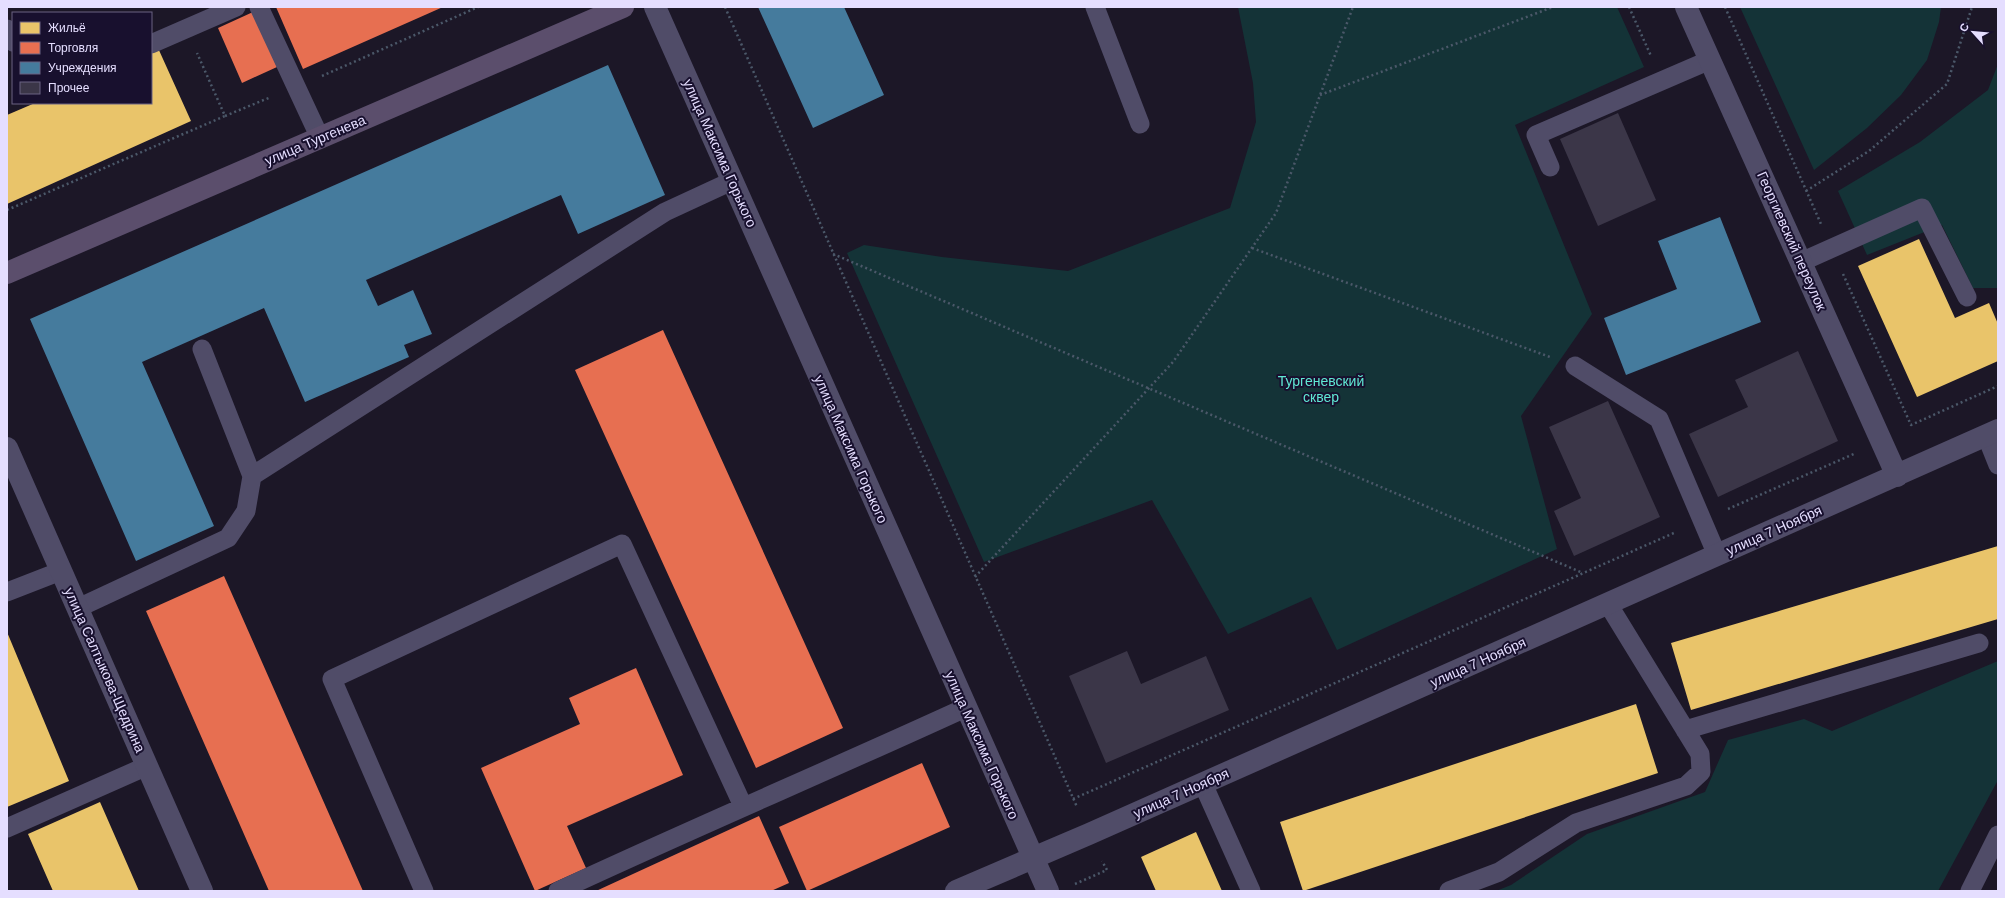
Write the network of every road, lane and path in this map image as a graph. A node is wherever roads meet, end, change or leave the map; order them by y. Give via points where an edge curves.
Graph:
1 (236, 7) edge
2 (259, 7) edge
3 (478, 7) edge
4 (623, 7) edge
5 (655, 7) edge
6 (725, 7) edge
7 (1095, 7) edge
8 (1353, 7) edge
9 (1553, 7) edge
10 (1629, 7) edge
11 (1686, 7) edge
12 (1972, 7) edge
13 (7, 29) edge
14 (186, 29) junction
15 (12, 40) edge
16 (152, 44) edge
17 (1710, 60) junction
18 (1662, 80) junction
19 (296, 87) junction
20 (1319, 96) junction
21 (225, 116) junction
22 (1140, 124) dead end
23 (320, 138) junction
24 (1550, 167) dead end
25 (732, 181) junction
26 (1806, 191) dead end
27 (7, 210) edge
28 (1252, 248) junction
29 (833, 254) junction
30 (1801, 262) junction
31 (7, 273) edge
32 (1967, 297) dead end
33 (202, 349) dead end
34 (1575, 366) joint
35 (1148, 388) junction
36 (1897, 397) dead end
37 (1868, 410) junction
38 (1992, 432) edge
39 (7, 448) edge
40 (1857, 452) dead end
41 (1998, 465) edge
42 (252, 476) junction
43 (1897, 476) junction
44 (1702, 521) junction
45 (1717, 555) junction
46 (61, 571) junction
47 (1583, 573) junction
48 (975, 577) junction
49 (7, 592) edge
50 (1608, 604) junction
51 (78, 608) junction
52 (1979, 643) dead end
53 (965, 708) junction
54 (1685, 730) junction
55 (147, 766) junction
56 (1203, 784) junction
57 (1073, 798) junction
58 (743, 806) junction
59 (7, 828) edge
60 (1089, 834) junction
61 (1998, 835) edge
62 (1032, 858) junction
63 (1074, 885) dead end
64 (202, 891) edge
65 (424, 891) edge
66 (558, 891) edge
67 (956, 891) edge
68 (1048, 891) edge
69 (1252, 891) edge
70 (1449, 891) edge
71 (1970, 891) edge

1 - 14 lane
2 - 19 lane
3 - 19 path
4 - 23 main road, улица Тургенева
5 - 25 street, улица Максима Горького
6 - 29 path
7 - 22 lane
8 - 20 path
9 - 20 path
10 - 18 path
11 - 17 street, Георгиевский переулок
12 - 26 path via 1947,84 1870,151
13 - 15 lane
14 - 16 lane
14 - 21 path
17 - 18 lane
17 - 30 street, Георгиевский переулок
18 - 24 lane via 1536,134
19 - 21 path
19 - 23 lane
20 - 28 path via 1276,213
21 - 27 path
23 - 31 main road, улица Тургенева
25 - 42 lane via 665,212
25 - 53 street, улица Максима Горького
28 - 34 path
28 - 35 path via 1173,362
29 - 35 path
29 - 48 path
30 - 32 lane via 1922,208
30 - 37 street, Георгиевский переулок
33 - 42 lane
34 - 44 lane via 1659,419
35 - 47 path
35 - 48 path
36 - 37 path
37 - 43 street, Георгиевский переулок
38 - 41 lane
38 - 43 street, улица 7 Ноября
39 - 46 street, улица Салтыкова-Щедрина
40 - 44 path
42 - 51 lane via 246,511 228,538
43 - 45 street, улица 7 Ноября
44 - 45 lane
44 - 47 path
45 - 50 street, улица 7 Ноября
46 - 49 lane
46 - 51 street, улица Салтыкова-Щедрина
47 - 57 path
48 - 57 path
50 - 54 lane
50 - 56 street, улица 7 Ноября
51 - 55 street, улица Салтыкова-Щедрина
52 - 54 lane
53 - 58 lane
53 - 62 street, улица Максима Горького
54 - 70 lane via 1700,754 1701,772 1686,786 1576,823 1499,872
55 - 59 lane
55 - 64 street, улица Салтыкова-Щедрина
56 - 60 street, улица 7 Ноября
56 - 69 lane
57 - 60 path
58 - 65 lane via 622,544 332,679
58 - 66 lane
60 - 62 street, улица 7 Ноября
60 - 63 path via 1107,870
61 - 71 lane
62 - 67 street, улица 7 Ноября
62 - 68 street, улица Максима Горького

